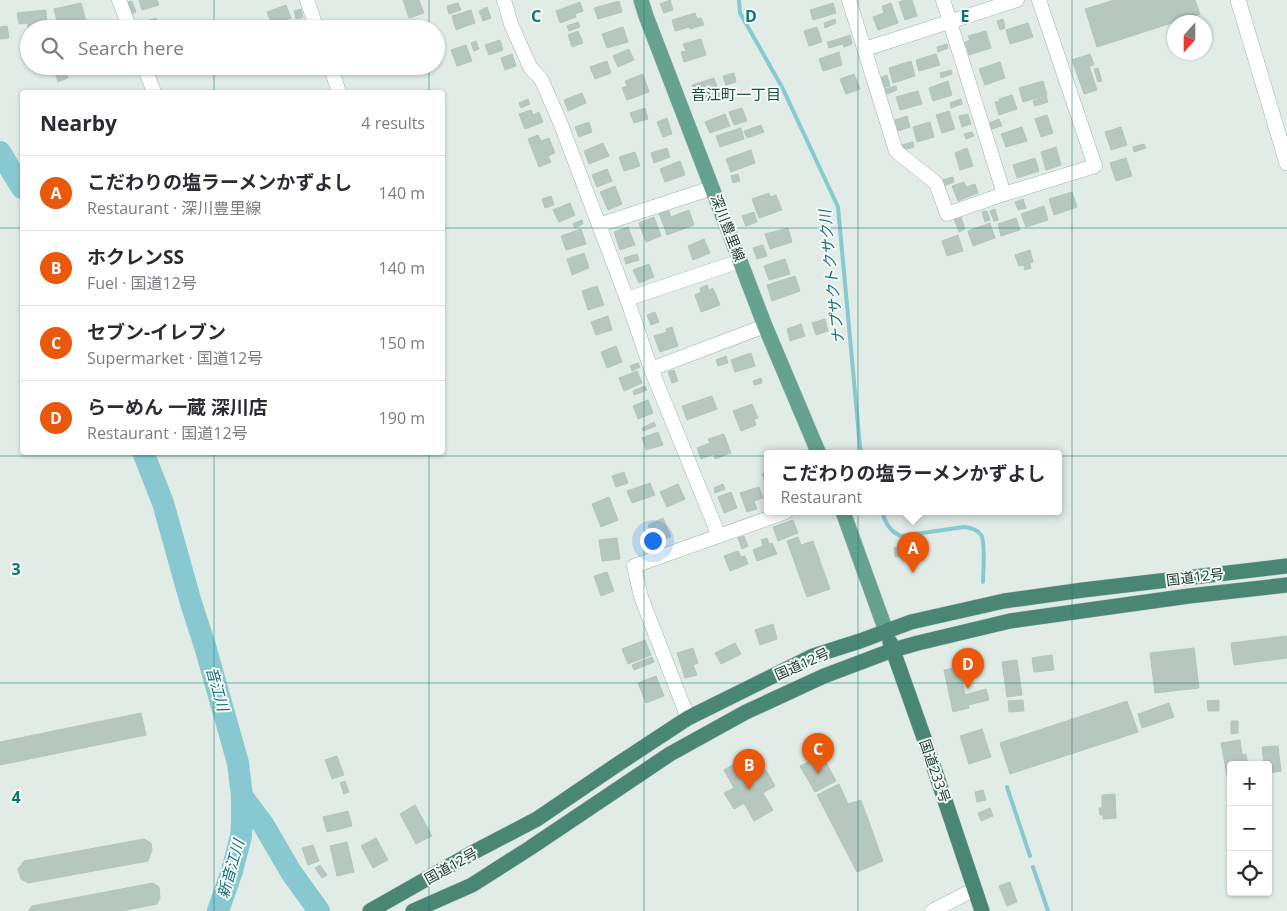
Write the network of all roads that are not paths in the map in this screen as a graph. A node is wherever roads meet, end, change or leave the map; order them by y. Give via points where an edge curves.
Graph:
1 (119, 0) edge
2 (307, 0) edge
3 (504, 0) edge
4 (641, 0) edge
5 (849, 0) edge
6 (943, 0) edge
7 (1017, 0) edge
8 (1039, 0) edge
9 (1238, 0) edge
10 (127, 20) edge
11 (314, 20) edge
12 (950, 22) junction
13 (865, 49) junction
14 (147, 75) edge
15 (333, 75) edge
16 (153, 90) edge
17 (338, 90) edge
18 (1287, 163) edge
19 (712, 188) junction
20 (1004, 194) junction
21 (598, 225) junction
22 (740, 260) junction
23 (627, 299) junction
24 (765, 326) junction
25 (651, 368) junction
26 (817, 450) edge
27 (778, 515) edge
28 (844, 515) edge
29 (720, 536) junction
30 (1287, 566) edge
31 (1287, 585) edge
32 (886, 631) junction
33 (893, 650) junction
34 (688, 718) junction
35 (975, 889) junction
36 (370, 911) edge
37 (413, 911) edge
38 (932, 911) edge
39 (982, 911) edge

1 - 10 street
2 - 11 street
3 - 21 street via 530,67 541,79 560,122
4 - 19 main road, 深川豊里線
5 - 13 street
6 - 12 street
7 - 12 street
8 - 20 street via 1095,166
9 - 18 street
12 - 13 street
12 - 20 street
13 - 20 street via 896,151 936,183 947,214
14 - 16 street
15 - 17 street
19 - 21 street
19 - 22 main road, 深川豊里線
21 - 23 street
22 - 23 street
22 - 24 main road, 深川豊里線
23 - 25 street
24 - 25 street
24 - 26 main road, 深川豊里線
25 - 29 street
27 - 29 street
28 - 32 main road
29 - 34 street via 634,566 640,597
30 - 32 highway, 国道12号 via 1004,601 911,622
31 - 33 highway, 国道12号 via 1010,621
32 - 33 highway, 国道233号
32 - 34 highway, 国道12号 via 813,656
33 - 35 highway, 国道233号
33 - 37 highway, 国道12号 via 824,676 746,712 670,754 472,885
34 - 36 highway, 国道12号 via 537,820
35 - 38 street
35 - 39 highway, 国道233号

